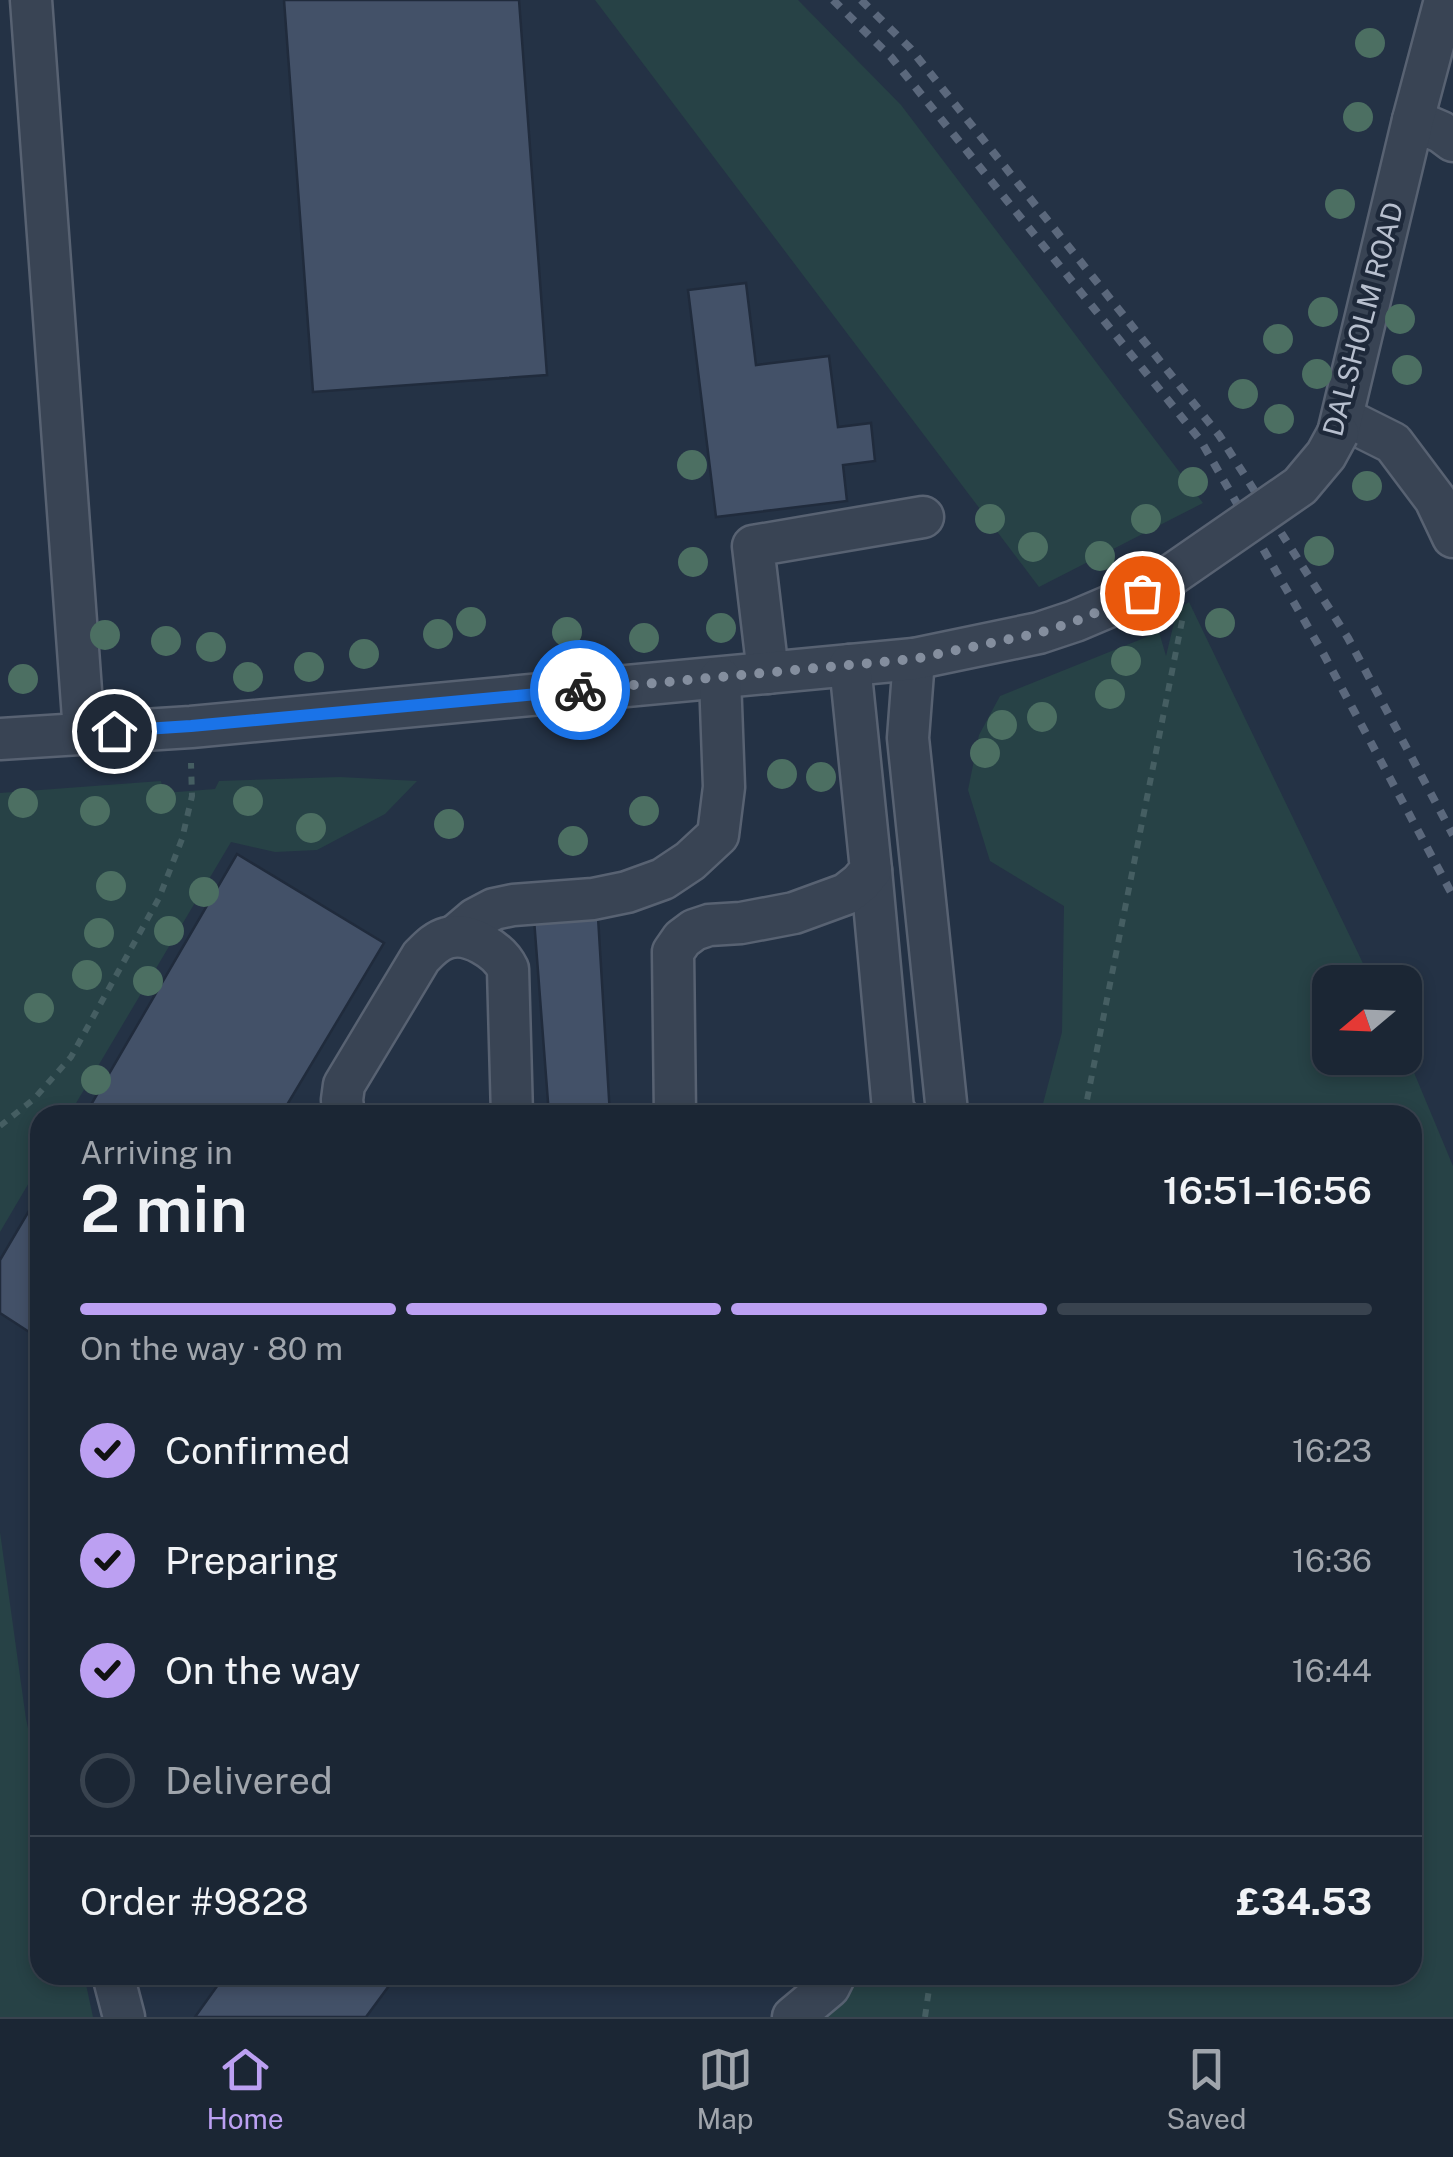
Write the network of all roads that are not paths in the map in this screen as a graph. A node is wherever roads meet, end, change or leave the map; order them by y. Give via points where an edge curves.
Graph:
1 (31, 0) edge
2 (1442, 12) edge
3 (1413, 120) junction
4 (1453, 142) edge
5 (1340, 426) junction
6 (923, 516) dead end
7 (1453, 537) edge
8 (914, 659) junction
9 (850, 665) junction
10 (768, 673) junction
11 (720, 678) junction
12 (84, 732) junction
13 (0, 739) edge
14 (871, 870) junction
15 (557, 902) junction
16 (455, 936) junction
17 (492, 950) junction
18 (343, 1105) edge
19 (512, 1105) edge
20 (674, 1105) edge
21 (893, 1105) edge
22 (947, 1105) edge
23 (116, 1985) edge
24 (831, 1985) edge
25 (124, 2017) edge
26 (793, 2017) edge

1 - 12 street
2 - 3 street, DALSHOLM ROAD
3 - 4 street
3 - 5 street, DALSHOLM ROAD
5 - 7 street via 1393,443 1435,499
5 - 8 street, DALSHOLM ROAD, bridge via 1300,486 1142,593 1039,633
6 - 10 street via 753,546
8 - 9 street, DALSHOLM ROAD
8 - 22 street via 908,738
9 - 10 street, DALSHOLM ROAD
9 - 14 street
10 - 11 street, DALSHOLM ROAD
11 - 12 street, DALSHOLM ROAD
11 - 15 street via 724,787 718,835 663,878 627,892
12 - 13 street, DALSHOLM ROAD
14 - 20 street via 846,894 794,913 708,924 682,939 672,952
14 - 21 street
15 - 16 street via 494,910
15 - 17 street via 532,912
16 - 17 street
16 - 18 street via 421,957 344,1085
17 - 19 street via 508,969
23 - 25 street
24 - 26 street

